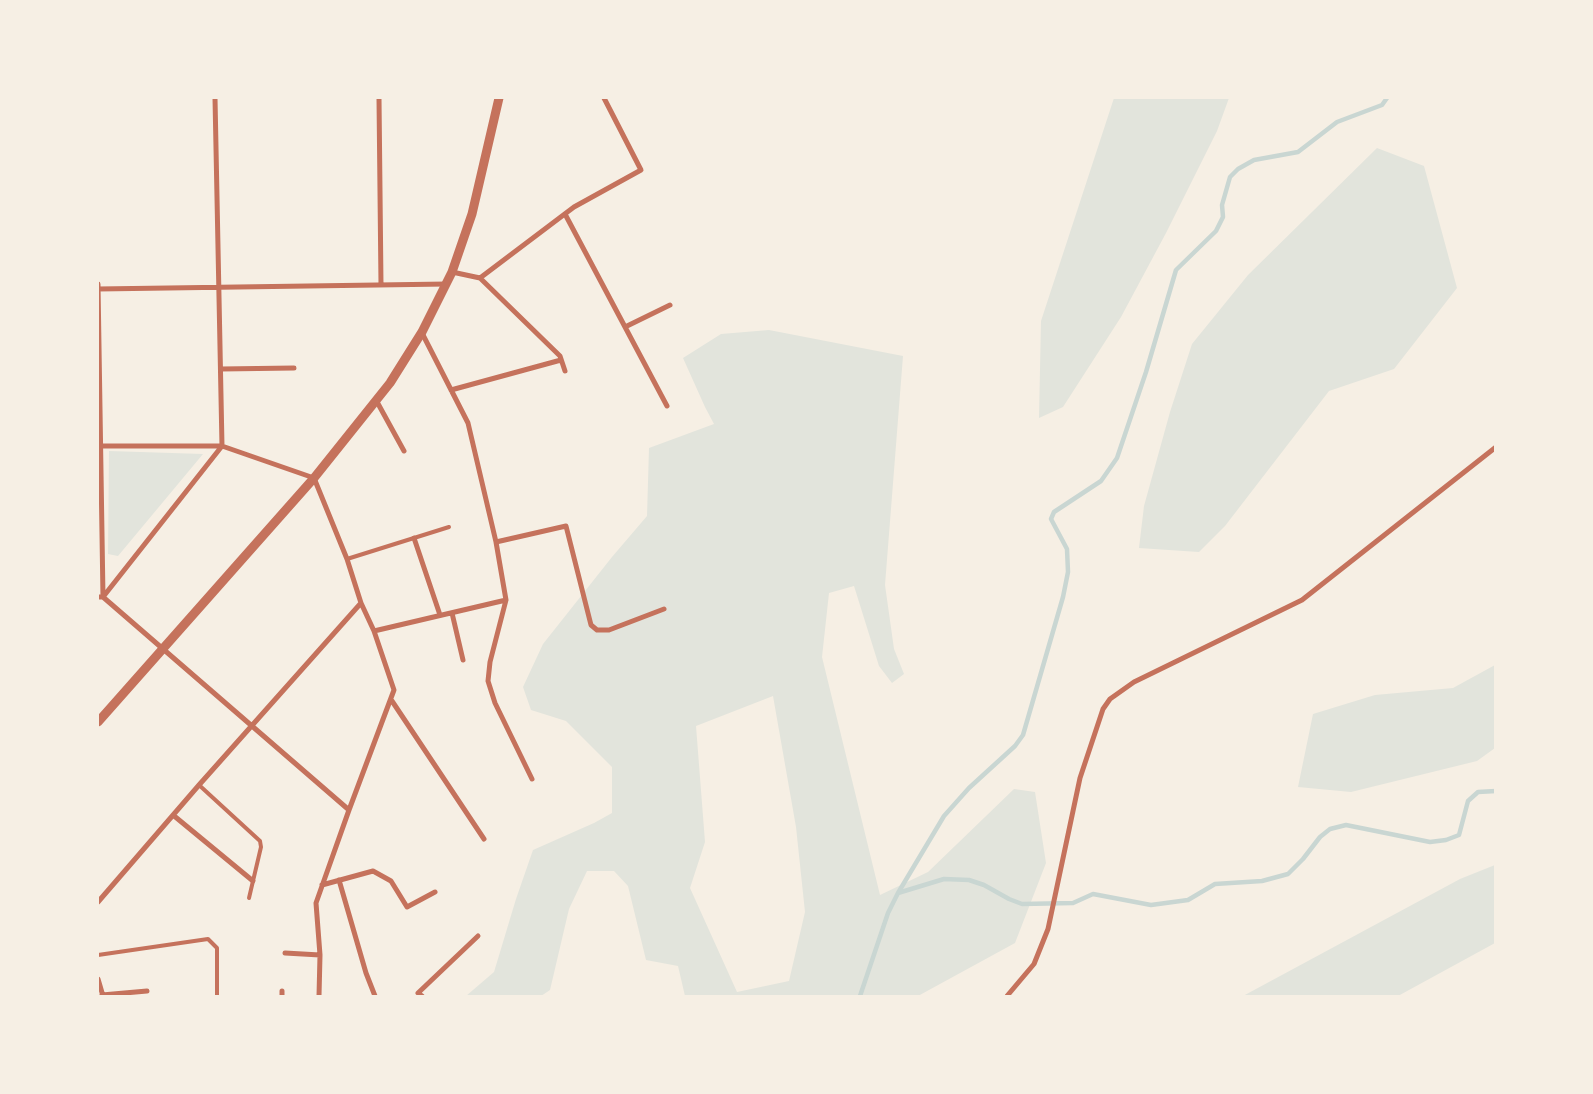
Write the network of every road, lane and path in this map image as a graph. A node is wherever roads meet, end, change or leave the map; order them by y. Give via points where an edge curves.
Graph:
1 (215, 98) edge
2 (379, 98) edge
3 (499, 98) edge
4 (604, 98) edge
5 (565, 214) junction
6 (452, 272) junction
7 (480, 278) junction
8 (98, 284) edge
9 (447, 284) junction
10 (381, 285) junction
11 (219, 287) junction
12 (98, 289) edge
13 (670, 305) dead end
14 (625, 327) junction
15 (422, 332) junction
16 (561, 360) junction
17 (294, 368) dead end
18 (221, 369) junction
19 (564, 371) dead end
20 (451, 390) junction
21 (376, 400) junction
22 (667, 406) dead end
23 (101, 446) junction
24 (222, 446) junction
25 (1496, 447) edge
26 (404, 451) dead end
27 (314, 478) junction
28 (449, 527) dead end
29 (414, 538) junction
30 (496, 542) junction
31 (347, 559) junction
32 (100, 597) edge
33 (506, 600) junction
34 (362, 603) junction
35 (664, 609) dead end
36 (452, 613) junction
37 (440, 615) junction
38 (374, 631) junction
39 (162, 648) junction
40 (463, 660) dead end
41 (392, 701) junction
42 (98, 722) edge
43 (252, 725) junction
44 (532, 779) dead end
45 (199, 785) junction
46 (349, 810) junction
47 (173, 815) junction
48 (484, 839) dead end
49 (339, 880) junction
50 (253, 881) junction
51 (322, 885) junction
52 (435, 892) dead end
53 (249, 898) dead end
54 (98, 902) edge
55 (478, 936) dead end
56 (285, 953) dead end
57 (320, 955) junction
58 (98, 956) edge
59 (98, 979) edge
60 (99, 987) edge
61 (146, 991) dead end
62 (103, 996) edge
63 (217, 996) edge
64 (320, 996) edge
65 (375, 996) edge
66 (422, 996) edge
67 (1007, 996) edge

1 - 11 street
2 - 10 street
3 - 6 street via 472,214
4 - 5 street via 641,170
5 - 7 street
5 - 14 street
6 - 7 street
6 - 9 street
7 - 16 street
8 - 12 street
9 - 10 street
9 - 15 street
10 - 11 street
11 - 12 street
11 - 18 street
12 - 23 street
13 - 14 street
14 - 22 street
15 - 20 street
15 - 21 street
16 - 19 street
16 - 20 street
17 - 18 street
18 - 24 street
20 - 30 street via 468,423
21 - 26 street
21 - 27 street
23 - 24 street
23 - 32 street
24 - 27 street
24 - 32 street
25 - 67 street via 1302,600 1134,682 1110,699 1103,709 1080,778 1048,928 1034,964
27 - 31 street
27 - 39 street
28 - 29 lane
29 - 31 lane
29 - 37 street
30 - 33 street
30 - 35 street via 566,526 591,625 597,630 609,630
31 - 34 street
32 - 39 street
33 - 36 street
33 - 44 street via 488,681
34 - 38 street
34 - 43 street
36 - 37 street
36 - 40 street
37 - 38 street
38 - 41 street via 394,690
39 - 42 street
39 - 43 street
41 - 46 street
41 - 48 street
43 - 45 street
43 - 46 street
45 - 47 street
45 - 50 lane via 260,841
46 - 51 street
47 - 50 street
47 - 54 street
49 - 51 street
49 - 52 street via 373,871 391,881 407,907
49 - 65 street
50 - 53 lane
51 - 57 street via 316,903
55 - 66 street via 418,993
56 - 57 street
57 - 64 street
58 - 63 lane via 208,939 216,948
59 - 60 street
60 - 62 street
61 - 62 street

